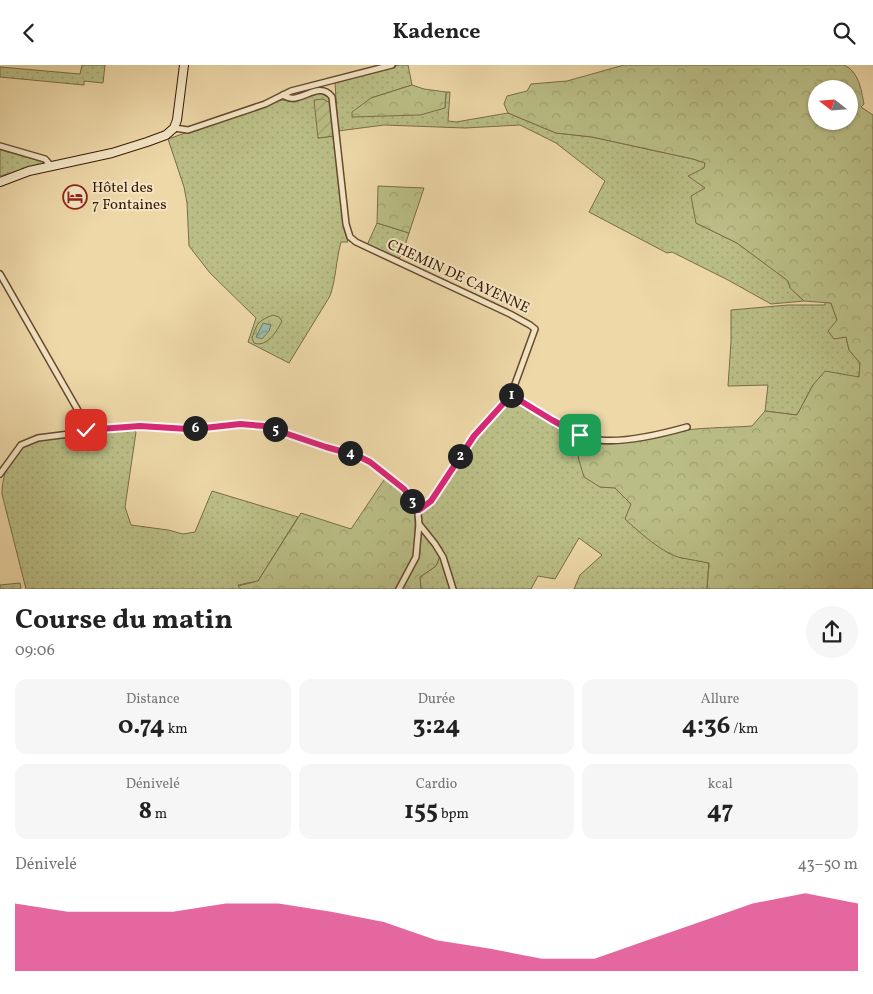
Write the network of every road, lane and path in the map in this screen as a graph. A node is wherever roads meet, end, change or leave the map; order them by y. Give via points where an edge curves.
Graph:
1 (184, 65) edge
2 (392, 65) edge
3 (283, 95) junction
4 (174, 128) junction
5 (0, 147) edge
6 (51, 165) junction
7 (0, 182) edge
8 (0, 274) edge
9 (511, 395) junction
10 (687, 427) dead end
11 (86, 430) junction
12 (0, 474) edge
13 (419, 510) junction
14 (419, 524) junction
15 (399, 589) edge
16 (453, 589) edge

1 - 4 street
2 - 3 street
3 - 4 street via 188,130
3 - 9 street, CHEMIN DE CAYENNE via 295,98 322,90 332,97 346,224 350,237 356,243 510,314 535,329
4 - 6 street via 166,135 125,150
5 - 6 street via 45,159
6 - 7 street
8 - 11 street via 84,421
9 - 10 street via 570,430 600,440 628,439
9 - 13 street, CHEMIN DE CAYENNE via 474,436 431,501
11 - 12 street via 27,442 16,451
11 - 13 street via 140,426 188,429 240,424 264,426 370,462 404,489
13 - 14 street
14 - 15 street via 416,557
14 - 16 street via 439,549

